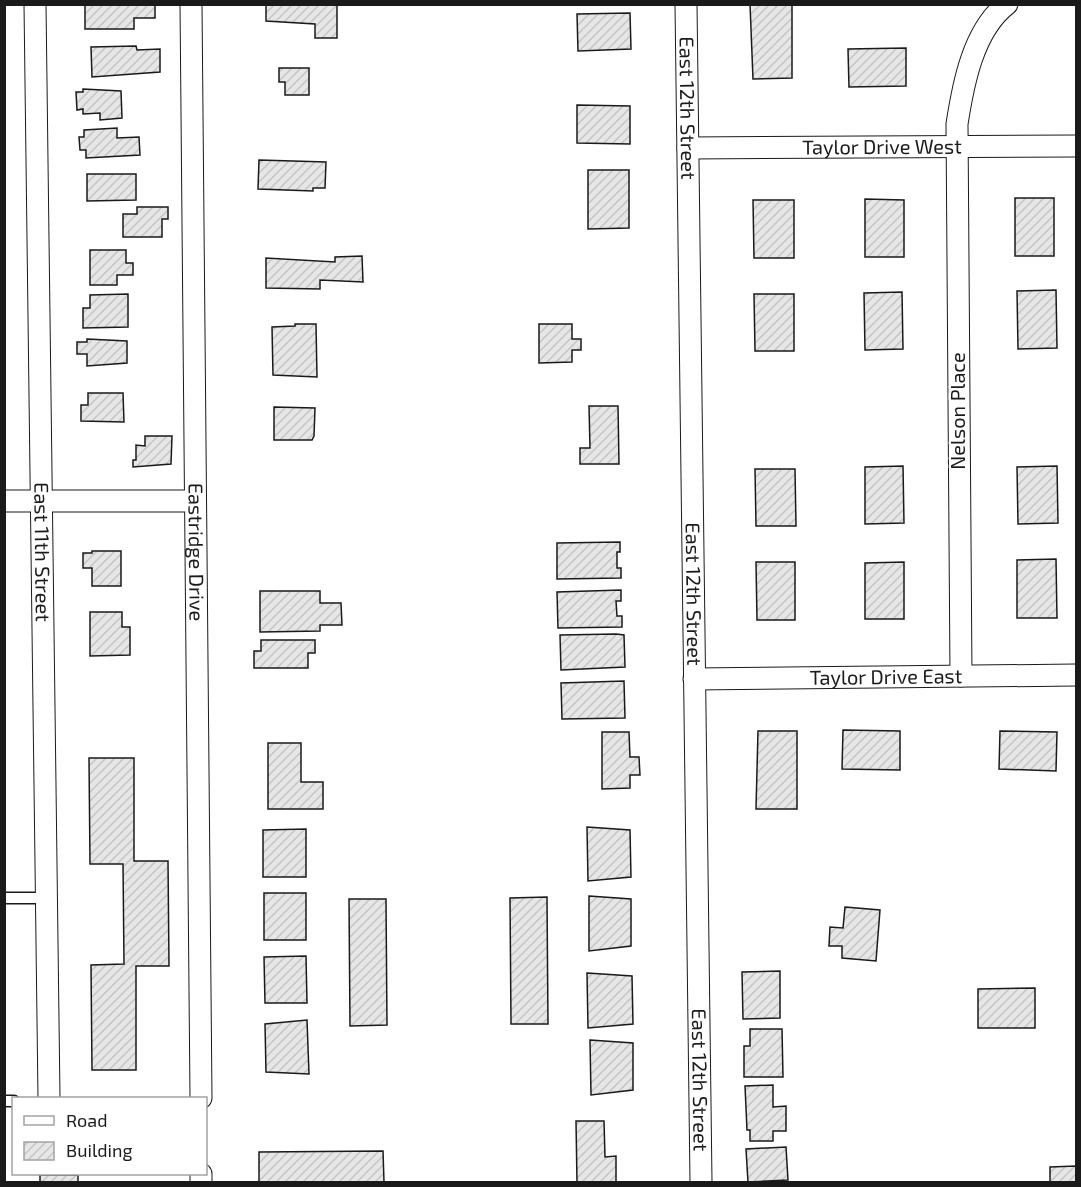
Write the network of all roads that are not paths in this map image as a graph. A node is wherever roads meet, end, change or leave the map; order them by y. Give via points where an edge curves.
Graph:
1 (35, 4) edge
2 (190, 4) edge
3 (686, 4) edge
4 (1007, 4) edge
5 (1077, 146) edge
6 (956, 147) junction
7 (687, 148) junction
8 (4, 501) edge
9 (42, 501) junction
10 (194, 501) junction
11 (1077, 675) edge
12 (961, 676) junction
13 (694, 679) junction
14 (4, 898) edge
15 (46, 898) junction
16 (49, 1097) edge
17 (201, 1097) edge
18 (701, 1182) edge

1 - 9 street, East 11th Street
2 - 10 street, Eastridge Drive
3 - 7 street, East 12th Street
4 - 6 street, Nelson Place via 980,40 961,102
5 - 6 street, Taylor Drive West
6 - 7 street, Taylor Drive West
6 - 12 street, Nelson Place
7 - 13 street, East 12th Street
8 - 9 street
9 - 10 street
9 - 15 street, East 11th Street
10 - 17 street, Eastridge Drive
11 - 12 street, Taylor Drive East
12 - 13 street, Taylor Drive East
13 - 18 street, East 12th Street
14 - 15 lane
15 - 16 street, East 11th Street

